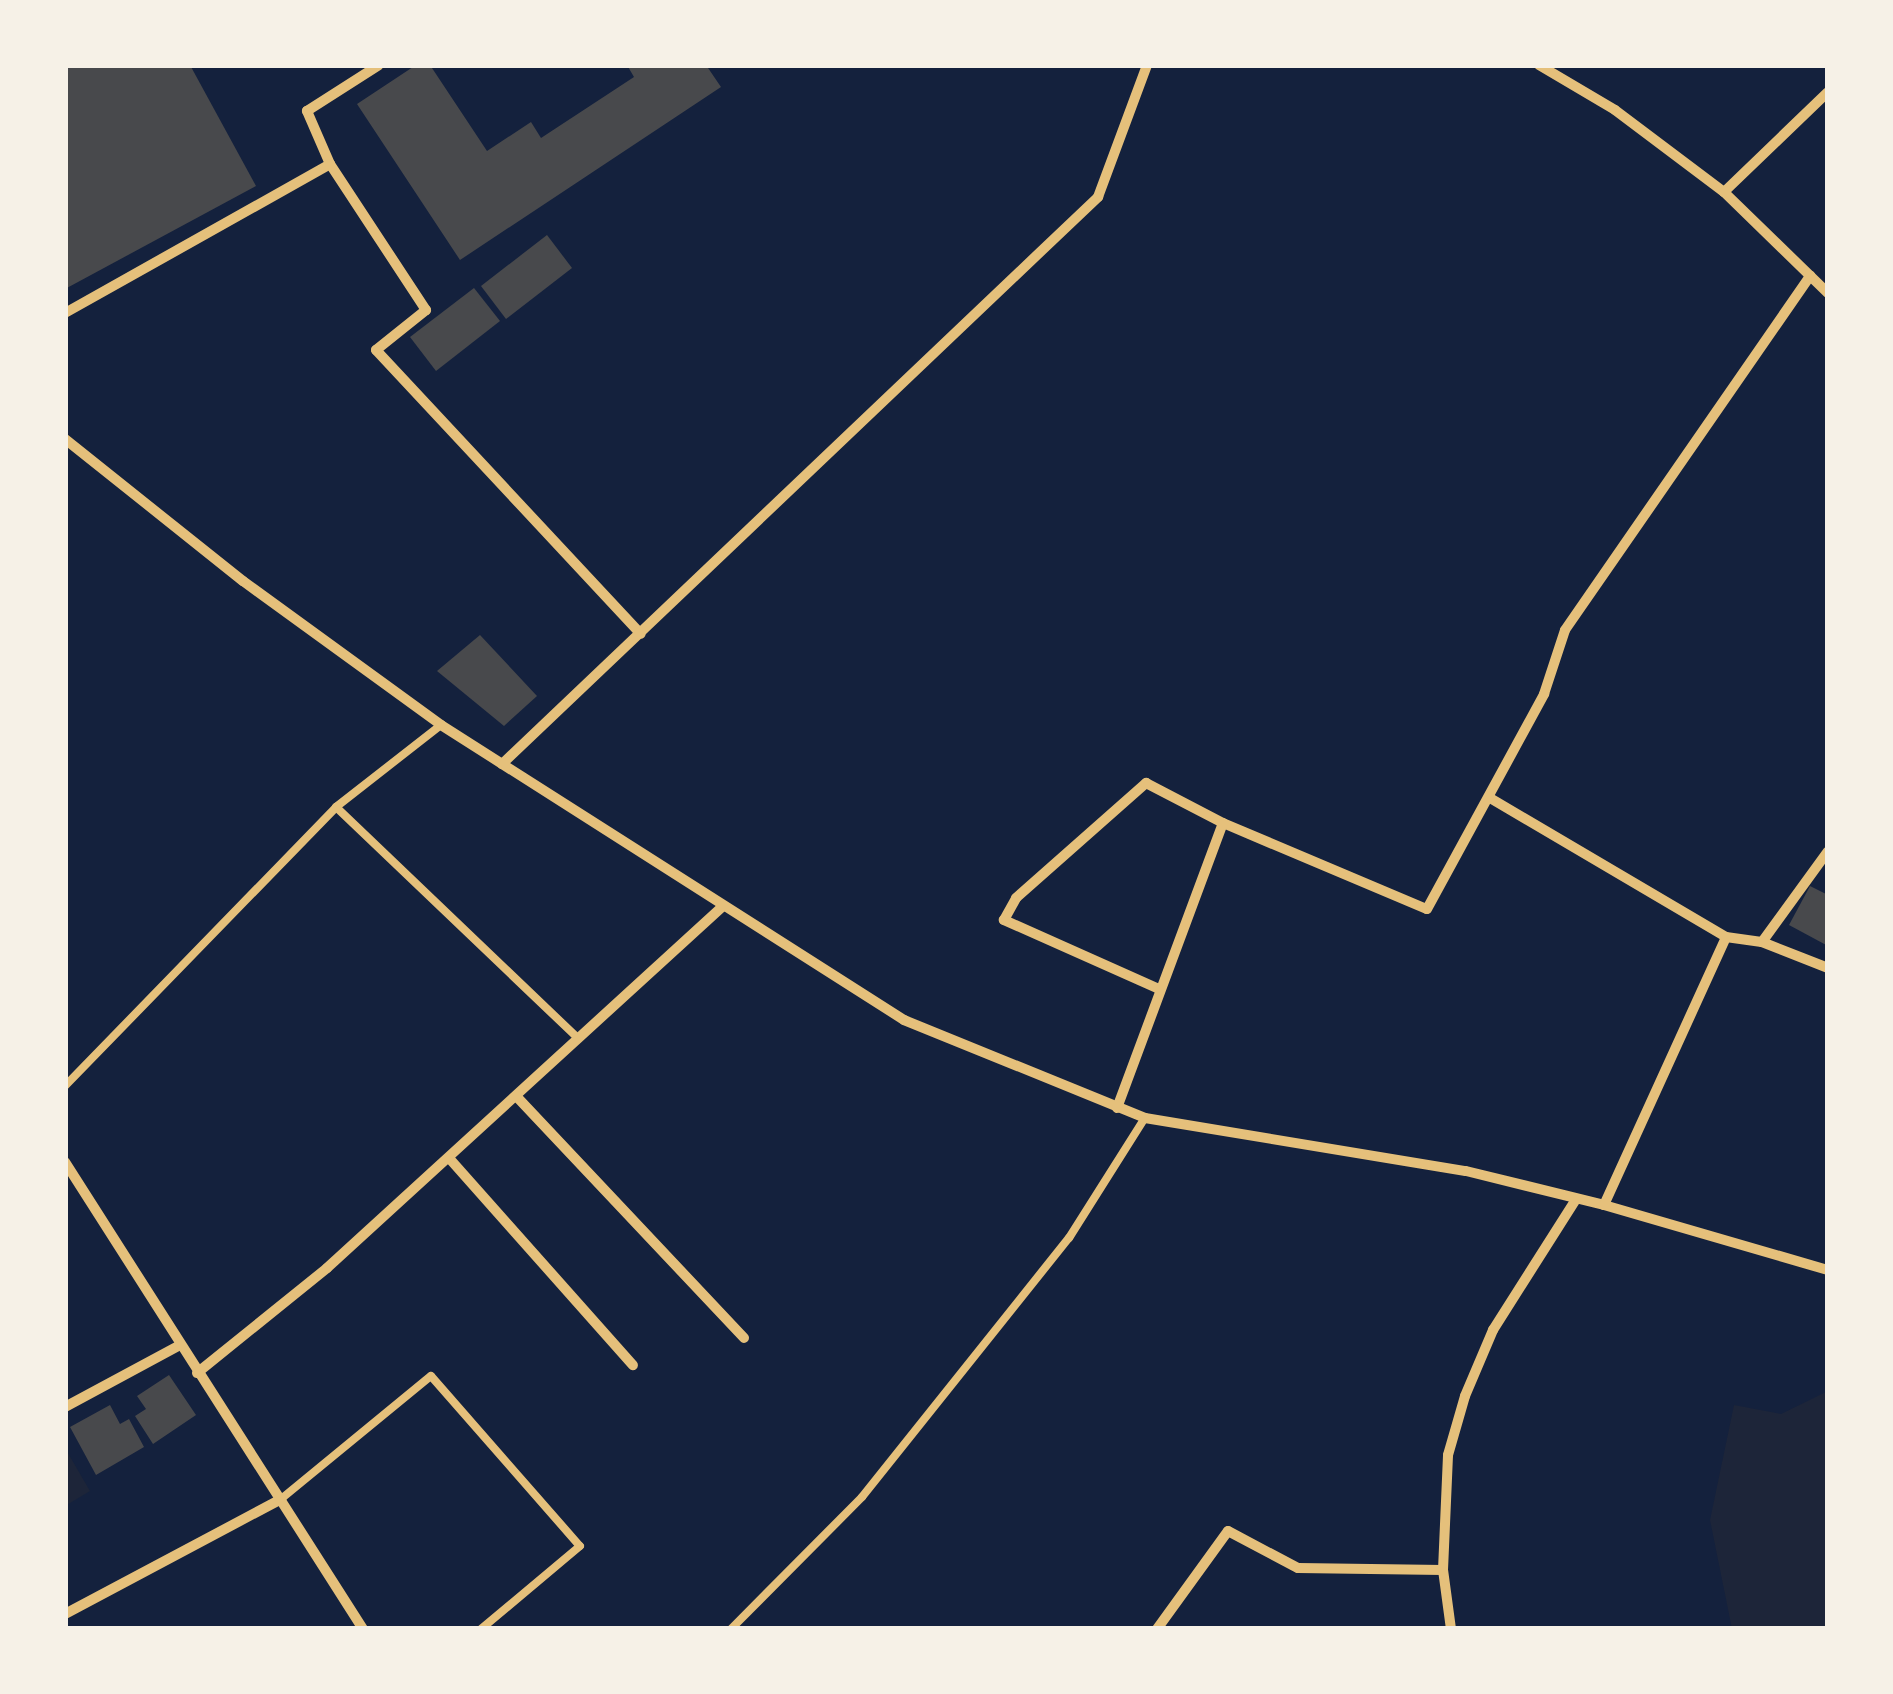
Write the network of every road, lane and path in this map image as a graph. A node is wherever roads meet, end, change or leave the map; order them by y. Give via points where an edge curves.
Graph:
1 (379, 65) edge
2 (1148, 65) edge
3 (1539, 65) edge
4 (1828, 92) edge
5 (330, 164) junction
6 (1724, 192) junction
7 (1810, 276) junction
8 (1828, 293) edge
9 (65, 313) edge
10 (65, 439) edge
11 (641, 634) junction
12 (441, 725) junction
13 (502, 764) junction
14 (1490, 798) junction
15 (336, 807) junction
16 (1223, 824) junction
17 (1828, 851) edge
18 (723, 906) junction
19 (1726, 937) junction
20 (1762, 942) junction
21 (1828, 968) edge
22 (1159, 989) junction
23 (578, 1038) junction
24 (65, 1086) edge
25 (517, 1097) junction
26 (1117, 1108) junction
27 (1145, 1118) junction
28 (449, 1158) junction
29 (65, 1162) edge
30 (1575, 1201) junction
31 (1604, 1205) junction
32 (1828, 1270) edge
33 (744, 1338) dead end
34 (180, 1346) junction
35 (633, 1365) dead end
36 (197, 1373) junction
37 (65, 1407) edge
38 (281, 1499) junction
39 (1444, 1570) junction
40 (65, 1614) edge
41 (363, 1629) edge
42 (481, 1629) edge
43 (731, 1629) edge
44 (1157, 1629) edge
45 (1451, 1629) edge

1 - 5 street via 307,111
2 - 11 street via 1098,197
3 - 6 street via 1615,110
4 - 6 street
5 - 9 street
5 - 11 street via 426,310 376,350
6 - 7 street
7 - 8 street
7 - 14 street via 1564,630 1544,694
10 - 12 street via 243,581
11 - 13 street
12 - 13 street
12 - 15 lane
13 - 18 street
14 - 16 street via 1427,909
14 - 19 street
15 - 23 lane
15 - 24 lane
16 - 22 street
16 - 22 street via 1146,783 1016,898 1004,920
17 - 20 street
18 - 23 street
18 - 26 street via 904,1020
19 - 20 street
19 - 31 street
20 - 21 street
22 - 26 street
23 - 25 street
25 - 28 street
25 - 33 street
26 - 27 street
27 - 30 street via 1466,1170
27 - 43 lane via 1068,1238 862,1498
28 - 35 street
28 - 36 street
29 - 34 street
30 - 31 street
30 - 39 street via 1492,1330 1465,1396 1448,1456
31 - 32 street
34 - 36 street
34 - 37 street
36 - 38 street
38 - 40 street
38 - 41 street
38 - 42 lane via 431,1376 580,1546
39 - 44 street via 1298,1568 1228,1531
39 - 45 street

